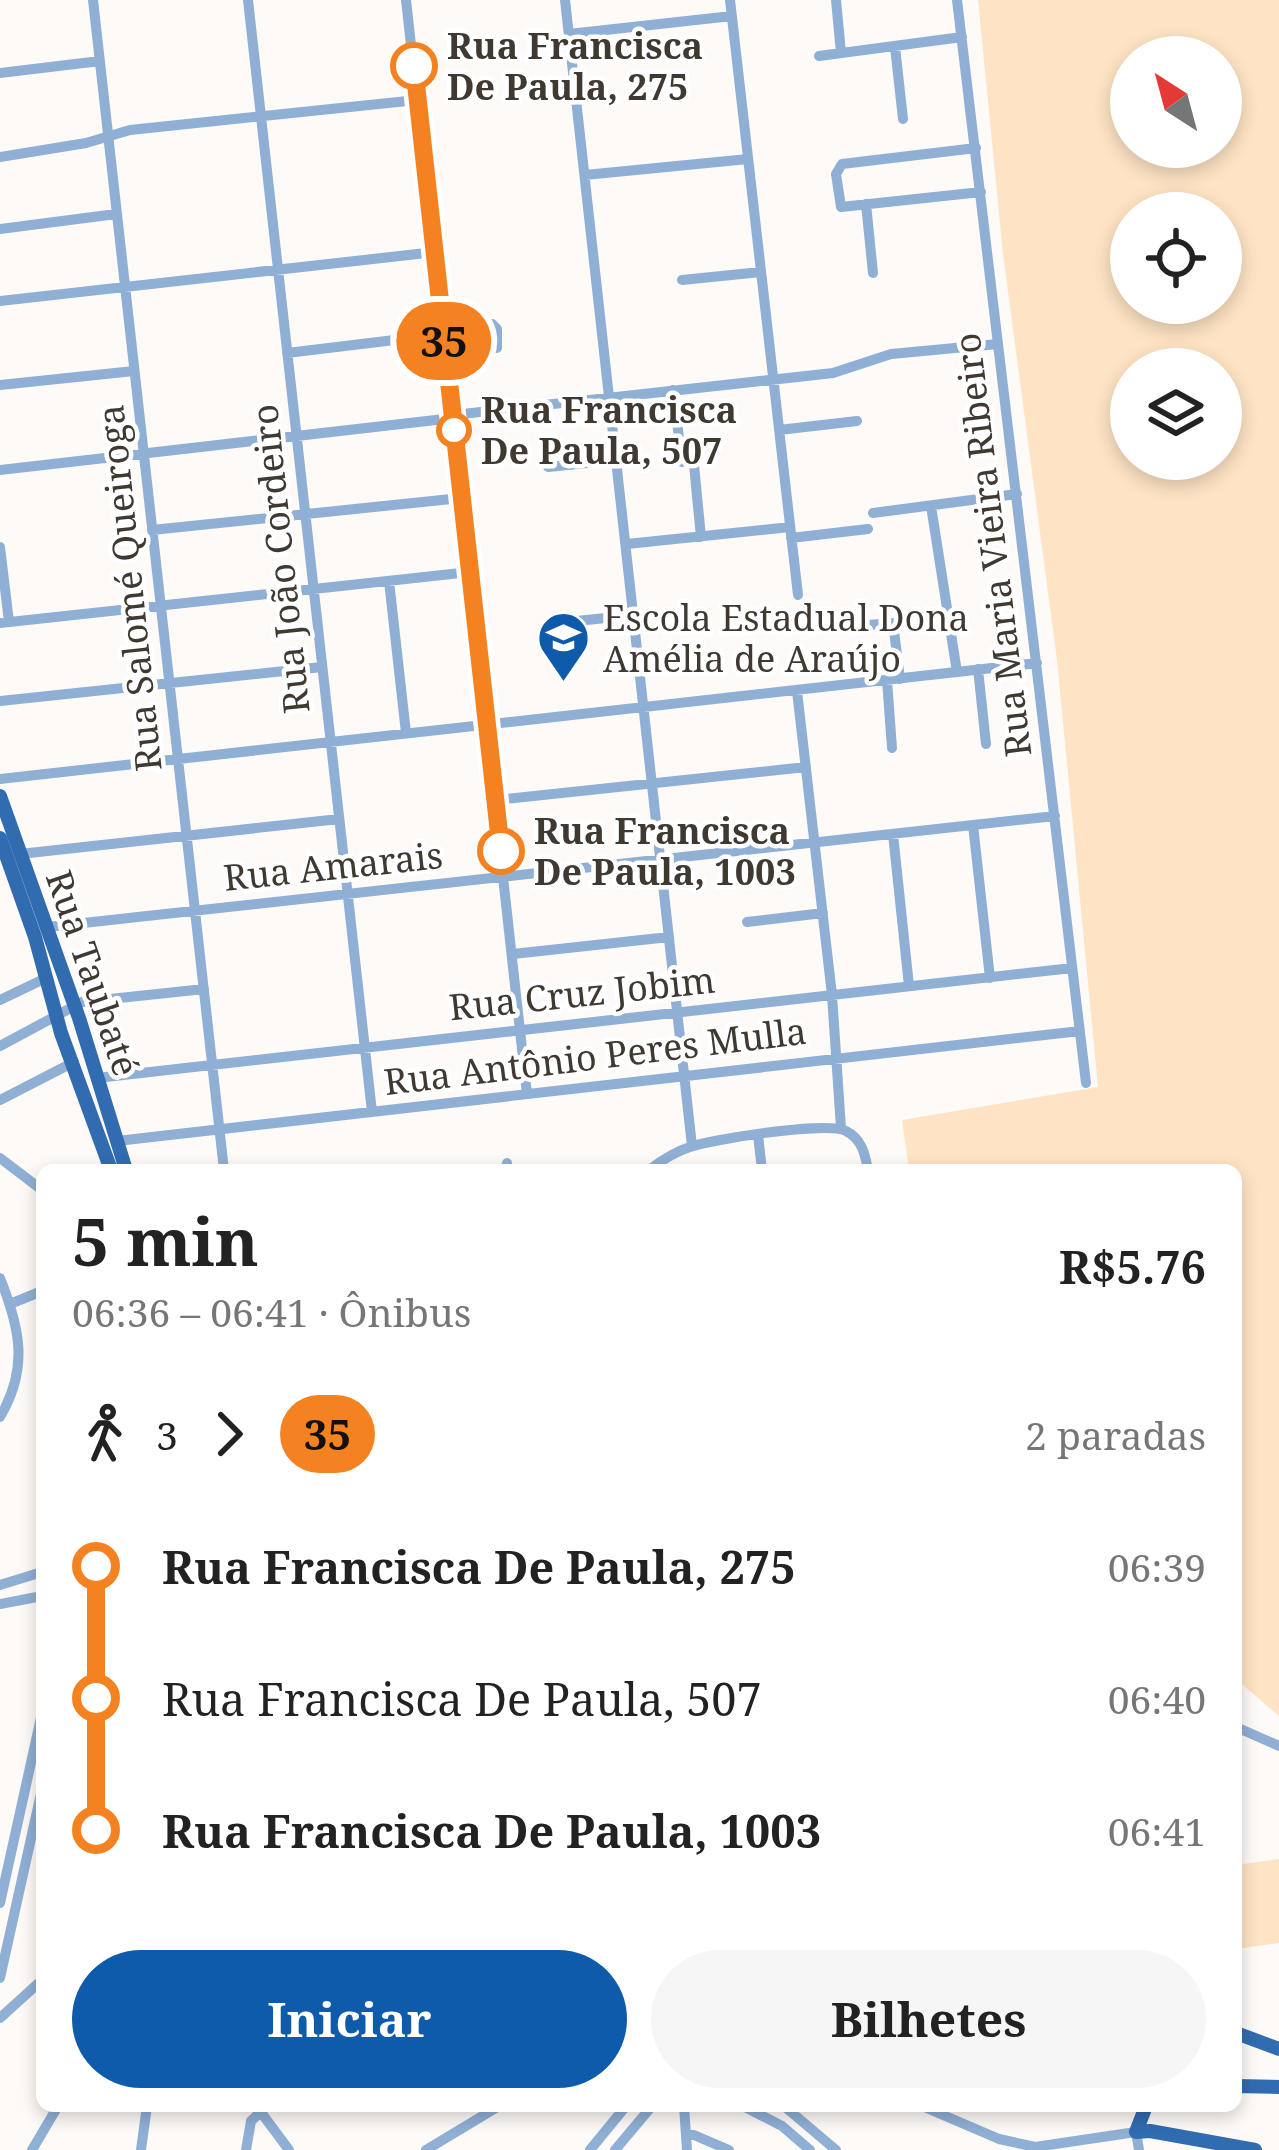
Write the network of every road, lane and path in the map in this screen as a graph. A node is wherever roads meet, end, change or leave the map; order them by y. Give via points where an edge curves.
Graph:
1 (93, 0) edge
2 (248, 0) edge
3 (406, 0) edge
4 (565, 0) edge
5 (730, 0) edge
6 (836, 0) edge
7 (958, 0) edge
8 (731, 16) junction
9 (569, 34) junction
10 (962, 37) junction
11 (895, 47) junction
12 (841, 53) junction
13 (818, 56) dead end
14 (100, 61) junction
15 (0, 73) edge
16 (417, 100) junction
17 (261, 117) junction
18 (903, 119) dead end
19 (108, 136) junction
20 (976, 148) junction
21 (0, 157) edge
22 (748, 159) junction
23 (585, 175) junction
24 (981, 192) junction
25 (866, 204) junction
26 (116, 214) junction
27 (0, 229) edge
28 (435, 252) junction
29 (277, 270) junction
30 (760, 272) junction
31 (873, 272) dead end
32 (682, 280) dead end
33 (124, 287) junction
34 (0, 301) edge
35 (444, 333) junction
36 (998, 344) junction
37 (497, 348) dead end
38 (287, 353) junction
39 (134, 371) junction
40 (773, 380) junction
41 (0, 385) edge
42 (673, 391) junction
43 (610, 398) junction
44 (453, 416) junction
45 (857, 421) dead end
46 (779, 430) junction
47 (296, 436) junction
48 (143, 454) junction
49 (617, 460) junction
50 (548, 467) dead end
51 (0, 470) edge
52 (1016, 494) junction
53 (461, 498) junction
54 (932, 506) junction
55 (873, 513) dead end
56 (304, 515) junction
57 (152, 530) junction
58 (868, 530) dead end
59 (790, 532) junction
60 (701, 537) junction
61 (627, 544) junction
62 (0, 547) edge
63 (470, 572) junction
64 (389, 581) junction
65 (313, 589) junction
66 (798, 595) dead end
67 (161, 606) junction
68 (635, 615) junction
69 (4, 623) edge
70 (556, 623) dead end
71 (868, 625) dead end
72 (1037, 662) junction
73 (322, 667) junction
74 (979, 670) junction
75 (957, 672) junction
76 (893, 680) junction
77 (170, 682) junction
78 (797, 691) junction
79 (0, 701) edge
80 (645, 707) junction
81 (487, 724) junction
82 (406, 733) junction
83 (330, 742) junction
84 (986, 744) dead end
85 (892, 748) dead end
86 (178, 759) junction
87 (806, 767) junction
88 (0, 778) edge
89 (652, 783) junction
90 (0, 796) edge
91 (496, 800) junction
92 (1055, 816) junction
93 (339, 819) junction
94 (973, 825) junction
95 (893, 834) junction
96 (186, 835) junction
97 (0, 838) edge
98 (814, 843) junction
99 (20, 854) junction
100 (660, 860) junction
101 (504, 877) junction
102 (347, 895) junction
103 (195, 911) junction
104 (823, 913) junction
105 (747, 922) dead end
106 (46, 927) junction
107 (669, 937) junction
108 (513, 954) junction
109 (1072, 968) junction
110 (46, 978) junction
111 (990, 978) junction
112 (909, 986) junction
113 (204, 989) junction
114 (832, 995) junction
115 (0, 1000) edge
116 (75, 1006) junction
117 (678, 1013) junction
118 (56, 1014) junction
119 (521, 1030) junction
120 (1080, 1031) junction
121 (0, 1046) edge
122 (364, 1048) junction
123 (838, 1058) junction
124 (74, 1062) junction
125 (213, 1065) junction
126 (685, 1077) junction
127 (98, 1078) junction
128 (1086, 1083) dead end
129 (527, 1094) junction
130 (0, 1100) edge
131 (372, 1112) junction
132 (841, 1128) junction
133 (220, 1129) junction
134 (758, 1136) junction
135 (117, 1141) junction
136 (692, 1146) junction
137 (0, 1158) edge
138 (109, 1164) edge
139 (124, 1164) edge
140 (223, 1164) edge
141 (665, 1164) edge
142 (761, 1164) edge
143 (866, 1164) edge
144 (36, 1185) edge
145 (0, 1278) edge
146 (36, 1293) edge
147 (10, 1304) junction
148 (0, 1417) edge
149 (36, 1576) edge
150 (0, 1586) edge
151 (36, 1597) edge
152 (0, 1604) edge
153 (1242, 1729) edge
154 (36, 1739) edge
155 (1279, 1746) edge
156 (36, 1827) edge
157 (0, 1903) edge
158 (0, 1978) edge
159 (36, 1985) edge
160 (0, 2018) edge
161 (1242, 2035) edge
162 (1279, 2049) edge
163 (1242, 2086) edge
164 (1279, 2087) edge
165 (54, 2112) edge
166 (146, 2112) edge
167 (260, 2112) edge
168 (265, 2112) edge
169 (489, 2112) edge
170 (621, 2112) edge
171 (647, 2112) edge
172 (684, 2112) edge
173 (762, 2112) edge
174 (791, 2112) edge
175 (936, 2112) edge
176 (1144, 2112) edge
177 (1136, 2132) junction
178 (686, 2135) junction
179 (32, 2150) edge
180 (141, 2150) edge
181 (246, 2150) edge
182 (289, 2150) edge
183 (426, 2150) edge
184 (590, 2150) edge
185 (615, 2150) edge
186 (687, 2150) edge
187 (729, 2150) edge
188 (809, 2150) edge
189 (836, 2150) edge
190 (1139, 2150) edge
191 (1255, 2150) edge

1 - 14 street, Rua Salomé Queiroga
2 - 17 street, Rua João Cordeiro
3 - 16 street
4 - 9 street
5 - 8 street
6 - 12 street
7 - 10 street, Rua Maria Vieira Ribeiro
8 - 9 street
8 - 22 street
9 - 23 street
10 - 11 street
10 - 20 street, Rua Maria Vieira Ribeiro
11 - 12 street
11 - 18 street
12 - 13 street
14 - 15 street
14 - 19 street, Rua Salomé Queiroga
16 - 17 street
16 - 28 street
17 - 19 street
17 - 29 street, Rua João Cordeiro
19 - 21 street
19 - 26 street, Rua Salomé Queiroga
20 - 24 street, Rua Maria Vieira Ribeiro
20 - 25 street via 842,164 841,207
22 - 23 street
22 - 30 street
23 - 43 street
24 - 25 street
24 - 36 street, Rua Maria Vieira Ribeiro
25 - 31 street
26 - 27 street
26 - 33 street, Rua Salomé Queiroga
28 - 29 street
28 - 35 street
29 - 33 street
29 - 38 street, Rua João Cordeiro
30 - 32 street
30 - 40 street
33 - 34 street
33 - 39 street, Rua Salomé Queiroga
35 - 37 street via 492,324
35 - 38 street
35 - 44 street
36 - 40 street via 891,354 853,369
36 - 52 street, Rua Maria Vieira Ribeiro
38 - 47 street, Rua João Cordeiro
39 - 41 street
39 - 48 street, Rua Salomé Queiroga
40 - 42 street
40 - 46 street
42 - 43 street
42 - 60 street
43 - 44 street
43 - 49 street
44 - 47 street
44 - 53 street
45 - 46 street
46 - 59 street
47 - 48 street
47 - 56 street, Rua João Cordeiro
48 - 51 street
48 - 57 street, Rua Salomé Queiroga
49 - 50 street
49 - 61 street
52 - 54 street
52 - 72 street, Rua Maria Vieira Ribeiro
53 - 56 street
53 - 63 street
54 - 55 street
54 - 75 street
56 - 57 street
56 - 65 street, Rua João Cordeiro
57 - 67 street, Rua Salomé Queiroga
58 - 59 street
59 - 60 street
59 - 66 street
60 - 61 street
61 - 68 street
62 - 69 street
63 - 64 street
63 - 81 street
64 - 65 street
64 - 82 street
65 - 67 street
65 - 73 street, Rua João Cordeiro
67 - 69 street
67 - 77 street, Rua Salomé Queiroga
68 - 70 street
68 - 80 street
71 - 76 street via 894,624
72 - 74 street
72 - 92 street, Rua Maria Vieira Ribeiro
73 - 77 street
73 - 83 street, Rua João Cordeiro
74 - 75 street
74 - 84 street
75 - 76 street
76 - 78 street
76 - 85 street
77 - 79 street
77 - 86 street, Rua Salomé Queiroga
78 - 80 street
78 - 87 street
80 - 81 street
80 - 89 street
81 - 82 street
81 - 91 street
82 - 83 street
83 - 86 street
83 - 93 street, Rua João Cordeiro
86 - 88 street
86 - 96 street, Rua Salomé Queiroga
87 - 89 street
87 - 98 street
89 - 91 street
89 - 100 street
90 - 99 main road, Rua Taubaté
91 - 101 street
92 - 94 street, Rua Amarais
92 - 109 street, Rua Maria Vieira Ribeiro
93 - 96 street
93 - 102 street, Rua João Cordeiro
94 - 95 street, Rua Amarais
94 - 111 street
95 - 98 street, Rua Amarais
95 - 112 street
96 - 99 street
96 - 103 street, Rua Salomé Queiroga
97 - 110 main road, Rua Taubaté
98 - 100 street, Rua Amarais
98 - 104 street
99 - 106 main road, Rua Taubaté
100 - 101 street, Rua Amarais
100 - 107 street
101 - 102 street, Rua Amarais
101 - 108 street
102 - 103 street, Rua Amarais
102 - 122 street, Rua João Cordeiro
103 - 106 street, Rua Amarais
103 - 113 street, Rua Salomé Queiroga
104 - 105 street
104 - 114 street
106 - 116 main road, Rua Taubaté
107 - 108 street
107 - 117 street
108 - 119 street
109 - 111 street, Rua Cruz Jobim
109 - 120 street, Rua Maria Vieira Ribeiro
110 - 115 street
110 - 118 main road, Rua Taubaté
111 - 112 street, Rua Cruz Jobim
112 - 114 street, Rua Cruz Jobim
113 - 116 street
113 - 125 street, Rua Salomé Queiroga
114 - 117 street, Rua Cruz Jobim
114 - 123 street
116 - 118 street
116 - 127 main road, Rua Taubaté
117 - 119 street, Rua Cruz Jobim
117 - 126 street
118 - 121 street
118 - 124 main road, Rua Taubaté
119 - 122 street, Rua Cruz Jobim
119 - 129 street
120 - 123 street, Rua Antônio Peres Mulla
120 - 128 street, Rua Maria Vieira Ribeiro
122 - 125 street, Rua Cruz Jobim
122 - 131 street, Rua João Cordeiro
123 - 126 street, Rua Antônio Peres Mulla
123 - 132 street
124 - 130 street
124 - 138 main road, Rua Taubaté
125 - 127 street, Rua Cruz Jobim
125 - 133 street, Rua Salomé Queiroga
126 - 129 street, Rua Antônio Peres Mulla
126 - 136 street
127 - 135 main road, Rua Taubaté
129 - 131 street, Rua Antônio Peres Mulla
131 - 133 street, Rua Antônio Peres Mulla
132 - 134 street
132 - 143 street via 859,1142
133 - 135 street, Rua Antônio Peres Mulla
133 - 140 street, Rua Salomé Queiroga
134 - 136 street
134 - 142 street
135 - 139 main road, Rua Taubaté
136 - 141 street
137 - 144 street
145 - 147 street
146 - 147 street
147 - 148 street via 20,1366
149 - 150 street
151 - 152 street
153 - 155 street
154 - 157 street
156 - 158 street
159 - 160 street
161 - 162 main road
163 - 164 main road
165 - 179 street
166 - 180 street
167 - 181 street
168 - 182 street
169 - 183 street
170 - 184 street
171 - 185 street
172 - 178 street
173 - 188 street
174 - 189 street
175 - 177 street via 1035,2147
176 - 177 main road
177 - 190 street
177 - 191 main road
178 - 186 street
178 - 187 street

